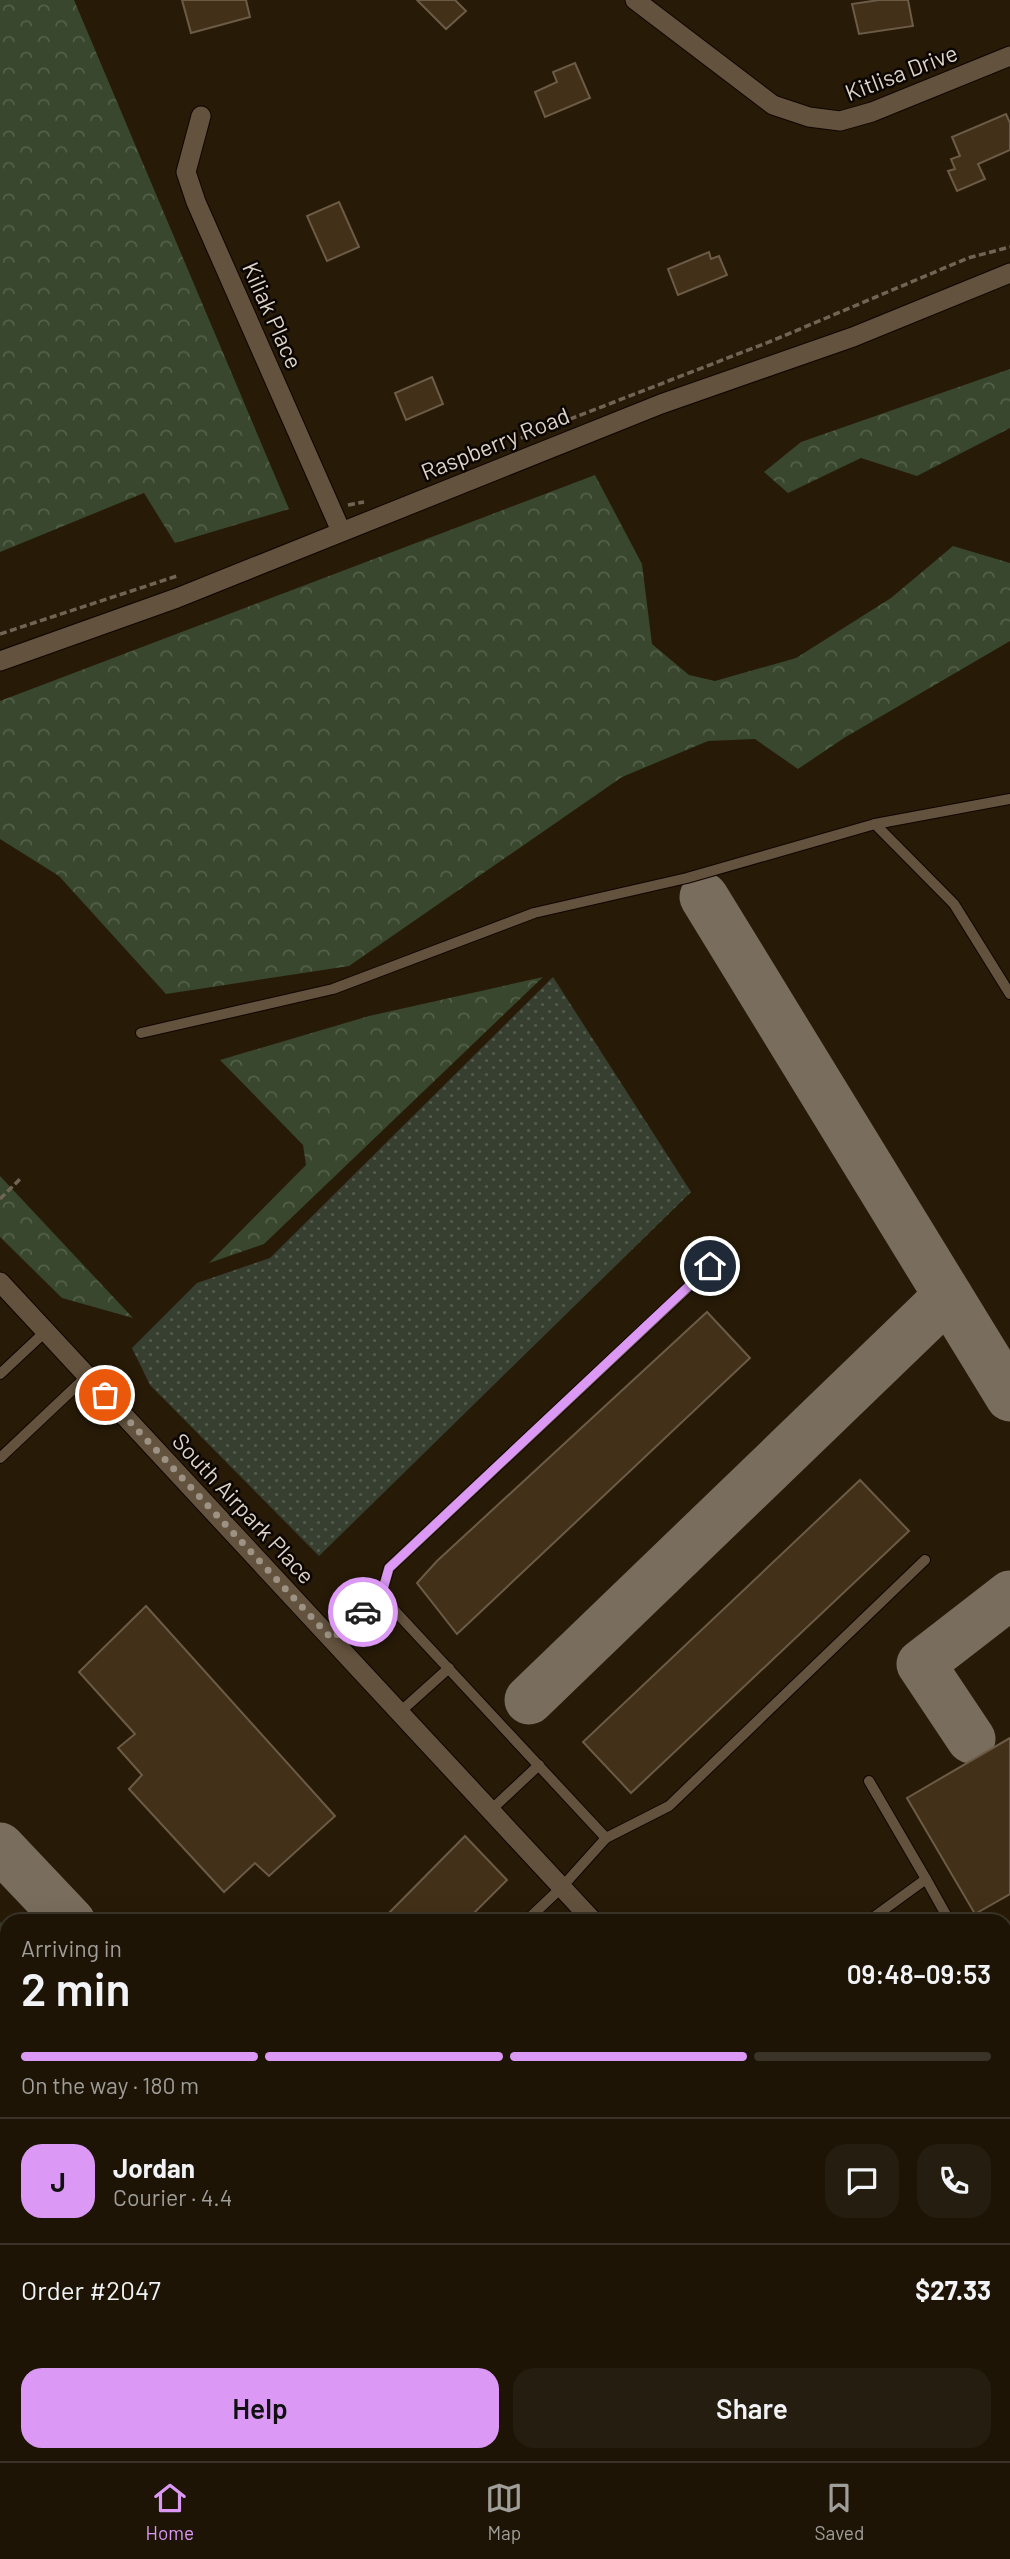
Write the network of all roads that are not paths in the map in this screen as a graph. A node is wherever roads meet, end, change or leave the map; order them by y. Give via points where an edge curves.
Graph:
1 (635, 0) edge
2 (1010, 56) edge
3 (201, 116) dead end
4 (1010, 273) edge
5 (341, 531) junction
6 (0, 661) edge
7 (1010, 799) edge
8 (874, 824) junction
9 (1010, 994) edge
10 (141, 1034) dead end
11 (710, 1266) dead end
12 (0, 1282) edge
13 (46, 1331) junction
14 (0, 1374) edge
15 (88, 1376) junction
16 (0, 1458) edge
17 (925, 1560) dead end
18 (381, 1596) junction
19 (332, 1639) junction
20 (449, 1668) junction
21 (400, 1712) junction
22 (539, 1765) junction
23 (869, 1781) dead end
24 (491, 1810) junction
25 (606, 1838) junction
26 (926, 1879) junction
27 (562, 1887) junction
28 (533, 1914) edge
29 (587, 1914) edge
30 (878, 1914) edge
31 (946, 1914) edge

1 - 2 street, Kitlisa Drive via 773,105 809,117 840,121 872,112
3 - 5 street, Kiliak Place via 186,172 196,202
4 - 5 street, Raspberry Road
5 - 6 street, Raspberry Road via 177,598
7 - 8 lane
8 - 9 lane via 954,904
8 - 10 lane via 687,878 534,913 333,989
11 - 18 lane via 389,1568
12 - 13 street, South Airpark Place
13 - 14 lane
13 - 15 street, South Airpark Place
15 - 16 lane
15 - 19 street, South Airpark Place
17 - 25 lane via 669,1805
18 - 19 lane
18 - 20 lane
19 - 21 street, South Airpark Place
20 - 21 lane
20 - 22 lane
21 - 24 street, South Airpark Place
22 - 24 lane
22 - 25 lane
23 - 26 lane
24 - 27 street, South Airpark Place
25 - 27 lane
26 - 30 lane
26 - 31 lane
27 - 28 lane
27 - 29 street, South Airpark Place

